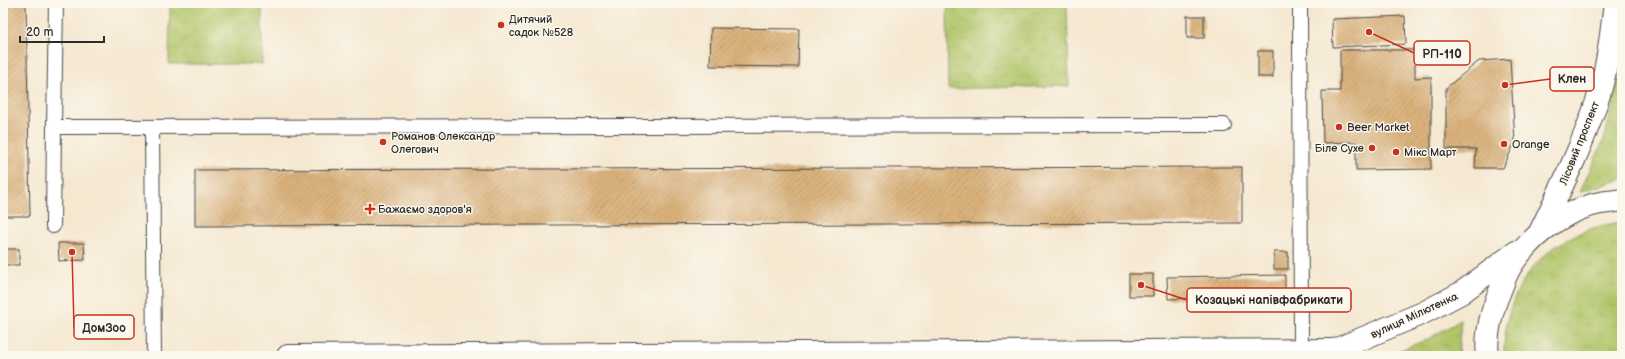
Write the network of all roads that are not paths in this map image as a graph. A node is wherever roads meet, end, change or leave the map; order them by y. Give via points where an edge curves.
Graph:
1 (56, 3) edge
2 (1300, 3) edge
3 (1615, 3) edge
4 (1224, 125) dead end
5 (54, 127) junction
6 (152, 128) junction
7 (1622, 200) edge
8 (53, 226) dead end
9 (1534, 238) junction
10 (1301, 350) junction
11 (1343, 353) edge
12 (789, 354) edge
13 (154, 356) edge
14 (288, 356) edge
15 (351, 356) edge
16 (1488, 356) edge

1 - 5 lane
2 - 10 lane
3 - 9 street, Лісовий проспект via 1611,40 1596,104 1577,153
4 - 6 lane
5 - 6 lane
5 - 8 lane
6 - 13 lane
7 - 9 street, вулиця Мілютенка via 1592,205 1566,216
9 - 11 street, вулиця Мілютенка via 1461,293
9 - 16 street via 1511,267 1493,306
10 - 11 street, вулиця Мілютенка
10 - 12 street, вулиця Мілютенка
12 - 15 street, вулиця Мілютенка
14 - 15 street, вулиця Мілютенка

